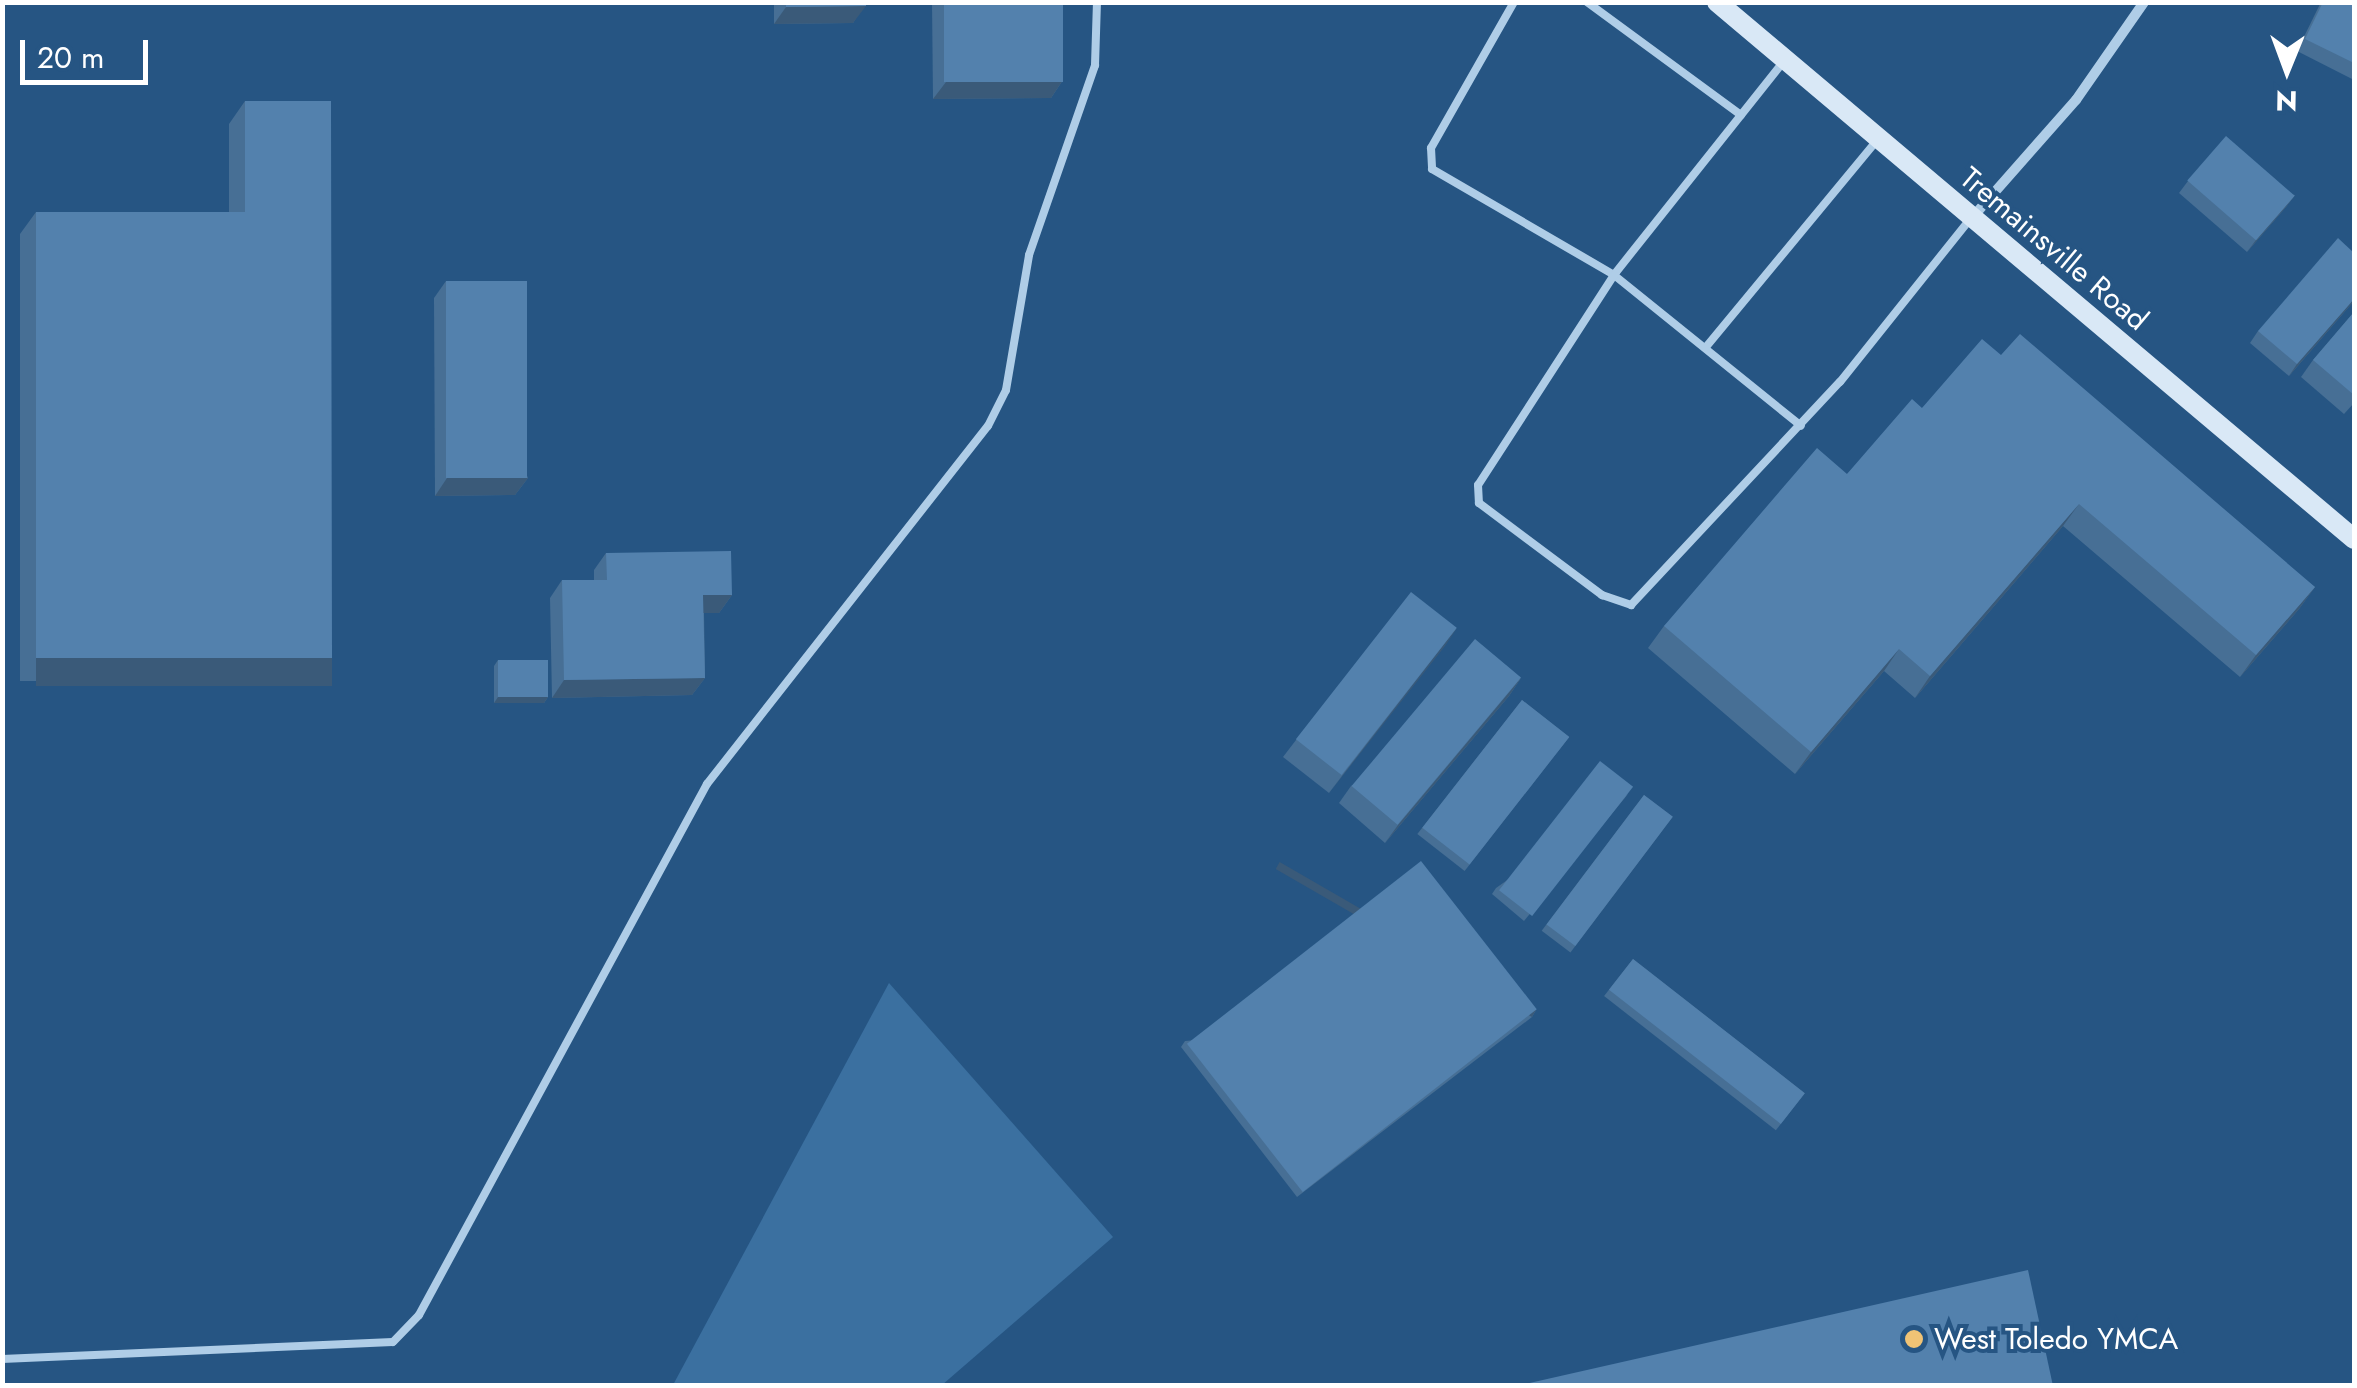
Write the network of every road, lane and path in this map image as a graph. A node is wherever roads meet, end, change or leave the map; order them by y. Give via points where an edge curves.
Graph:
1 (1097, 2) edge
2 (1514, 2) edge
3 (1588, 2) edge
4 (1716, 2) edge
5 (2144, 2) edge
6 (1784, 60) junction
7 (1741, 115) junction
8 (1877, 140) junction
9 (1970, 219) junction
10 (1614, 276) junction
11 (1706, 347) junction
12 (1800, 426) junction
13 (2354, 539) edge
14 (2, 1359) edge

1 - 14 lane via 1095,65 1029,254 1006,390 988,426 707,784 419,1314 393,1342
2 - 10 lane via 1431,148 1432,169
3 - 7 lane
4 - 6 street, Tremainsville Road
5 - 9 street via 2076,100
6 - 7 lane
6 - 8 street, Tremainsville Road
7 - 10 lane
8 - 9 street, Tremainsville Road
8 - 11 lane
9 - 12 lane
9 - 13 street, Tremainsville Road
10 - 11 lane
10 - 12 lane via 1478,485 1479,503 1602,596 1631,605
11 - 12 lane

